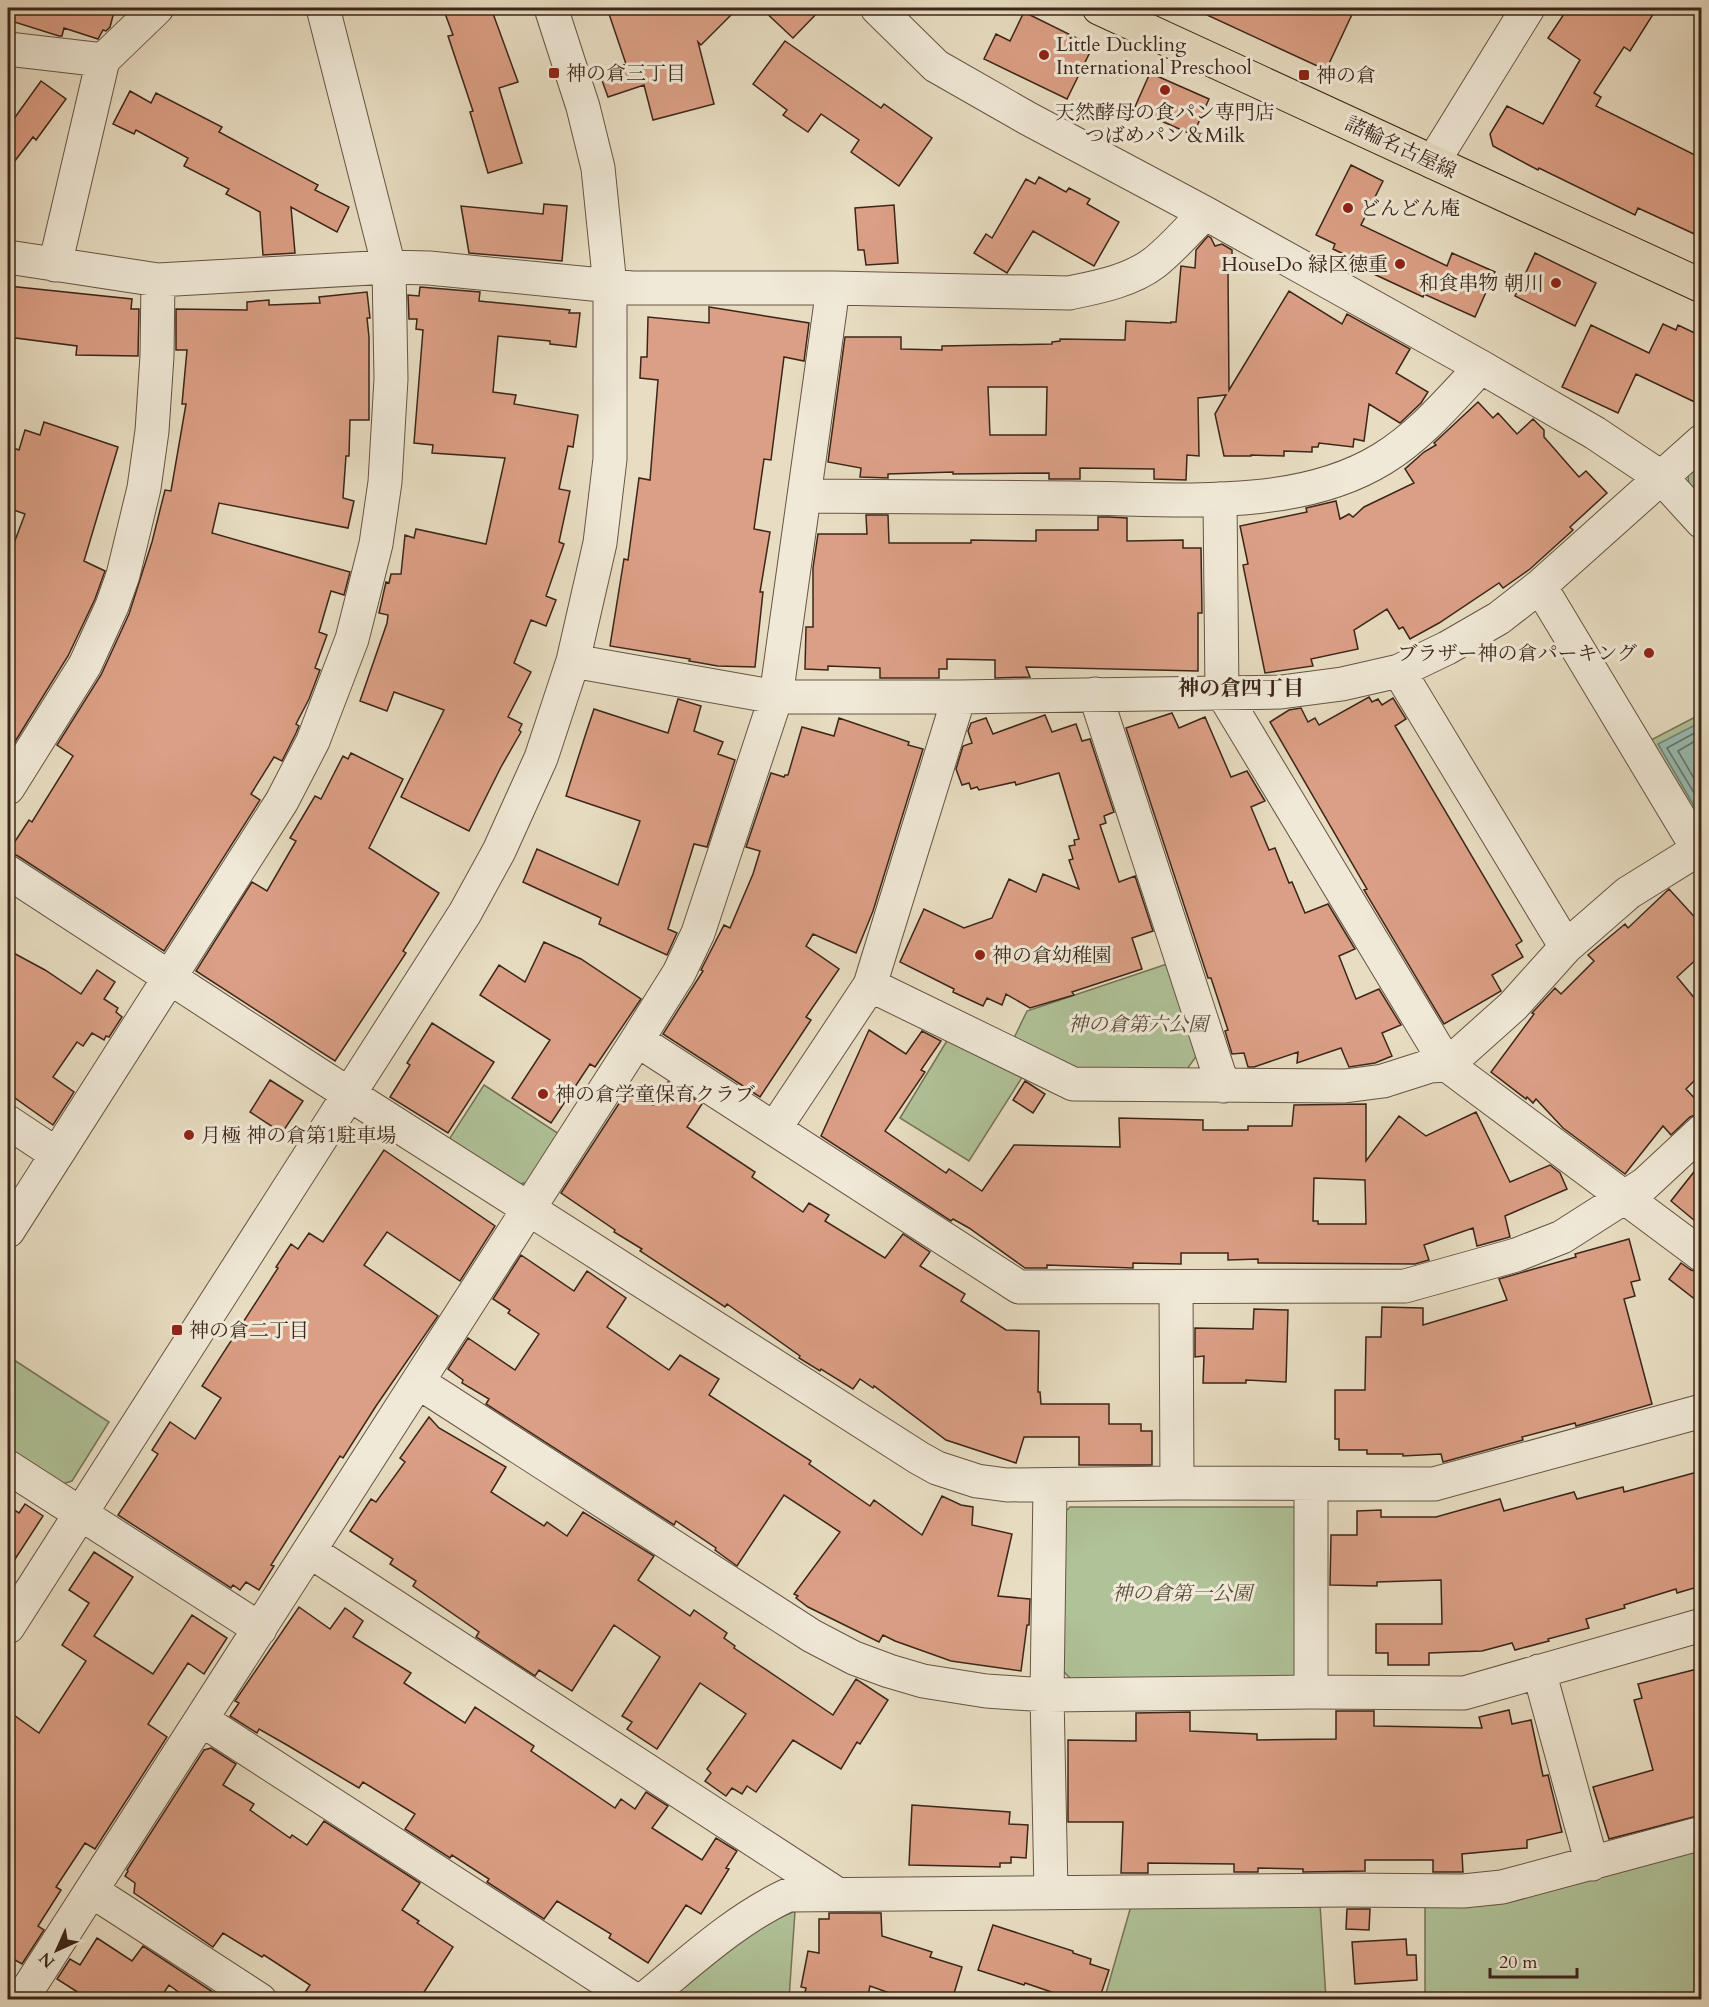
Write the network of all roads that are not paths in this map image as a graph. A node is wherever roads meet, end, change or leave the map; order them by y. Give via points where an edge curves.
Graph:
1 (157, 8) edge
2 (323, 8) edge
3 (551, 8) edge
4 (877, 8) edge
5 (1099, 8) edge
6 (1527, 8) edge
7 (8, 49) edge
8 (103, 60) junction
9 (1433, 162) junction
10 (1205, 213) junction
11 (8, 257) edge
12 (55, 265) junction
13 (389, 267) junction
14 (158, 280) junction
15 (610, 286) junction
16 (1701, 286) edge
17 (832, 288) junction
18 (1481, 367) junction
19 (1701, 441) edge
20 (1662, 478) junction
21 (804, 496) junction
22 (1220, 499) junction
23 (1701, 522) edge
24 (1540, 586) junction
25 (573, 662) junction
26 (1399, 670) junction
27 (1222, 692) junction
28 (1095, 694) junction
29 (776, 697) junction
30 (959, 697) junction
31 (8, 788) edge
32 (1700, 848) edge
33 (8, 872) edge
34 (1566, 947) junction
35 (170, 977) junction
36 (870, 985) junction
37 (637, 1040) junction
38 (1447, 1065) junction
39 (1224, 1086) junction
40 (349, 1093) junction
41 (8, 1122) edge
42 (774, 1128) junction
43 (1701, 1131) edge
44 (56, 1154) junction
45 (1624, 1197) junction
46 (530, 1208) junction
47 (8, 1231) edge
48 (1701, 1255) edge
49 (1176, 1287) junction
50 (418, 1382) junction
51 (1701, 1411) edge
52 (8, 1467) edge
53 (1177, 1483) junction
54 (1311, 1484) junction
55 (1050, 1486) junction
56 (81, 1513) junction
57 (310, 1552) junction
58 (1701, 1625) edge
59 (8, 1627) edge
60 (260, 1629) junction
61 (1539, 1671) junction
62 (1311, 1692) junction
63 (1047, 1695) junction
64 (202, 1720) junction
65 (1701, 1833) edge
66 (1592, 1864) junction
67 (92, 1891) junction
68 (1051, 1892) junction
69 (837, 1894) junction
70 (21, 2000) edge
71 (260, 2000) edge
72 (635, 2000) edge
73 (643, 2000) edge

1 - 8 street
2 - 13 street
3 - 15 street via 598,168
4 - 10 street via 936,66
5 - 9 main road, 諸輪名古屋線
6 - 9 street
7 - 8 street
8 - 12 street
9 - 16 main road, 諸輪名古屋線
10 - 17 street via 1153,263 1100,287 1070,293
10 - 18 street
11 - 12 street
12 - 14 street
13 - 14 street
13 - 15 street
13 - 35 street via 391,379 386,482 376,544 352,639 313,741 287,791
14 - 31 street via 152,431 144,488 123,575 85,665
15 - 17 street
15 - 25 street via 610,459 600,543
17 - 21 street
18 - 20 street via 1595,433
18 - 22 street via 1430,422 1381,460 1296,492
19 - 20 street
20 - 23 street
20 - 24 street
21 - 22 street
21 - 29 street
22 - 27 street
24 - 26 street via 1499,618
24 - 32 street
25 - 29 street
25 - 40 street via 541,758 500,851 440,953
26 - 27 street via 1342,684 1281,692
26 - 34 street
27 - 28 street
27 - 38 street
28 - 30 street
28 - 39 street
29 - 30 street
29 - 37 street via 698,933 679,974
30 - 36 street
32 - 34 street via 1628,893
33 - 35 street
34 - 38 street via 1513,1006
35 - 40 street
35 - 44 street
36 - 39 street via 1073,1084
36 - 42 street
37 - 42 street
37 - 46 street
38 - 39 street via 1430,1066 1383,1082 1345,1086
38 - 45 street
40 - 46 street
40 - 56 street
41 - 44 street
42 - 49 street via 1019,1287
43 - 45 street via 1645,1184
44 - 47 street
45 - 48 street
45 - 49 street via 1562,1237 1516,1255 1405,1286
46 - 50 street
46 - 55 street via 937,1468 977,1481
49 - 53 street
50 - 57 street
50 - 63 street via 812,1636 854,1658 923,1681
51 - 54 street via 1434,1484
52 - 56 street
53 - 54 street
53 - 55 street
54 - 62 street
55 - 63 street
56 - 59 street
56 - 60 street
57 - 60 street
57 - 69 street
58 - 61 street
60 - 64 street
61 - 62 street via 1464,1693
61 - 66 street
62 - 63 street
63 - 68 street
64 - 67 street
64 - 72 street
65 - 66 street
66 - 68 street via 1502,1887 1463,1891
67 - 70 street
67 - 71 street
68 - 69 street
69 - 73 street via 788,1895 766,1905

